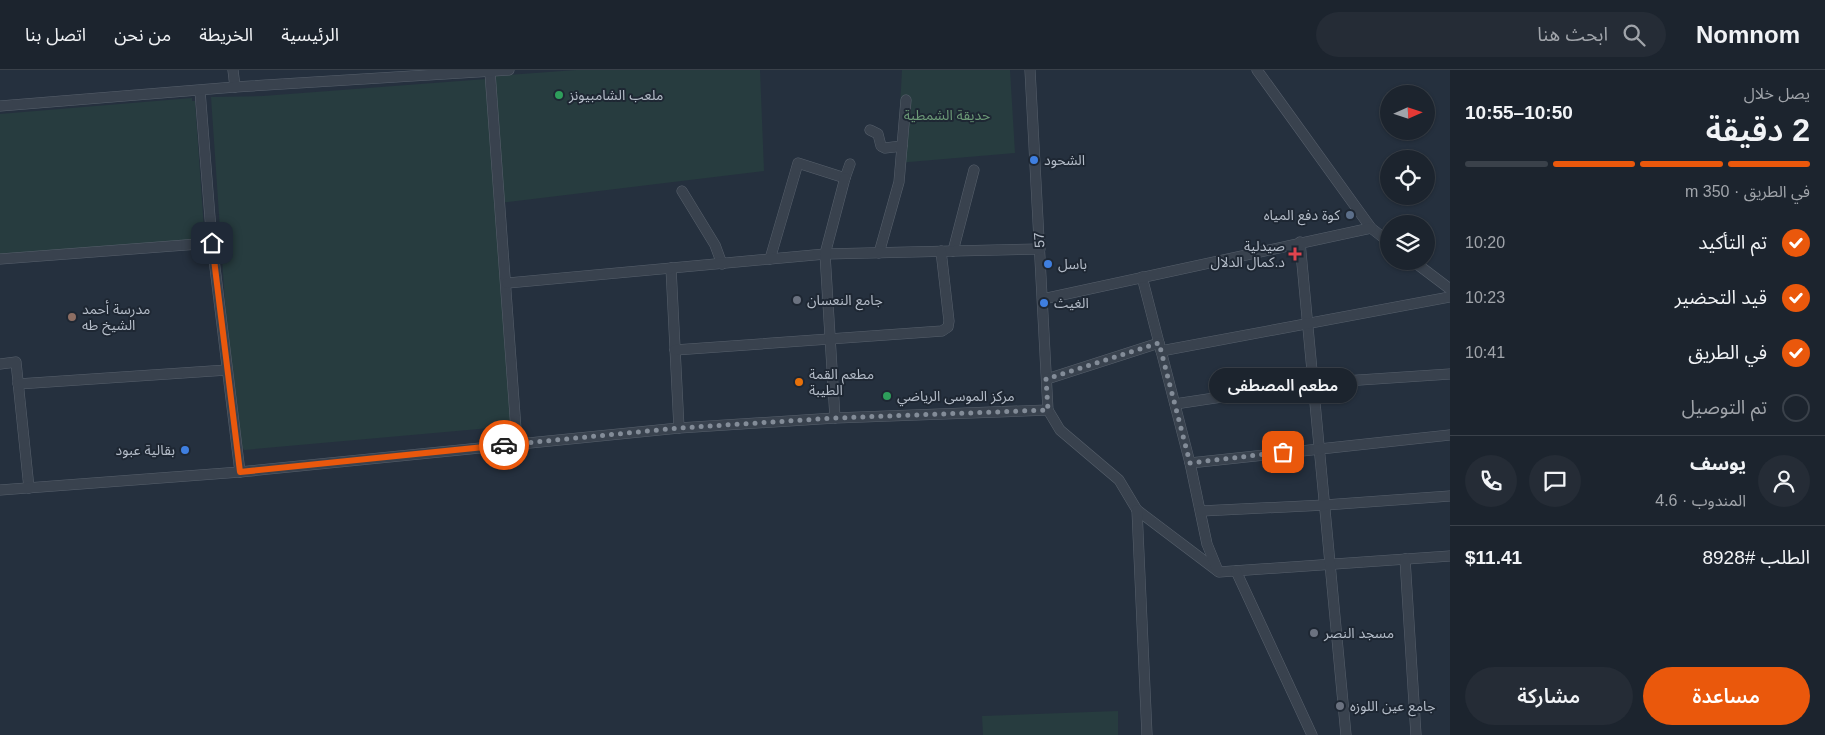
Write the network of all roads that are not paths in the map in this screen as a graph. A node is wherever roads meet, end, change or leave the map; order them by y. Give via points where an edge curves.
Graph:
1 (232, 70) edge
2 (509, 70) edge
3 (1030, 70) edge
4 (1257, 70) edge
5 (490, 72) junction
6 (234, 87) junction
7 (200, 91) junction
8 (906, 100) dead end
9 (0, 106) edge
10 (870, 130) dead end
11 (902, 146) junction
12 (850, 164) dead end
13 (974, 170) dead end
14 (845, 178) junction
15 (682, 191) dead end
16 (1371, 228) junction
17 (1380, 235) edge
18 (1300, 242) junction
19 (212, 243) junction
20 (1040, 249) junction
21 (941, 251) junction
22 (953, 251) junction
23 (879, 253) junction
24 (825, 254) junction
25 (0, 259) edge
26 (770, 259) junction
27 (722, 264) junction
28 (671, 268) junction
29 (1425, 270) edge
30 (1142, 277) junction
31 (506, 283) junction
32 (1450, 289) edge
33 (1450, 297) edge
34 (1043, 299) junction
35 (1308, 323) junction
36 (830, 337) junction
37 (1160, 347) junction
38 (675, 350) junction
39 (0, 364) edge
40 (227, 370) junction
41 (1450, 374) edge
42 (1046, 379) junction
43 (1314, 383) junction
44 (18, 384) junction
45 (1175, 404) junction
46 (1048, 410) junction
47 (835, 418) junction
48 (679, 428) junction
49 (1450, 436) edge
50 (517, 444) junction
51 (1320, 448) junction
52 (1190, 463) junction
53 (240, 472) junction
54 (29, 488) junction
55 (0, 490) edge
56 (1450, 496) edge
57 (1325, 505) junction
58 (1137, 510) junction
59 (1201, 511) junction
60 (1450, 556) edge
61 (1405, 559) junction
62 (1330, 564) junction
63 (1236, 571) junction
64 (1219, 572) junction
65 (1147, 735) edge
66 (1312, 735) edge
67 (1346, 735) edge
68 (1416, 735) edge

1 - 6 street
2 - 5 street
3 - 20 street, 57
4 - 16 street
5 - 6 street
5 - 31 street
6 - 7 street
7 - 9 street
7 - 19 street
8 - 11 street
10 - 11 street via 878,134 885,148
11 - 23 street via 899,182
12 - 14 street
13 - 22 street
14 - 24 street
14 - 26 street via 798,163
15 - 27 street via 715,245
16 - 17 street
16 - 18 street
18 - 30 street
18 - 35 street
19 - 25 street
19 - 40 street
20 - 22 street
20 - 34 street, 57
21 - 22 street
21 - 23 street
21 - 36 street via 948,327 942,331
23 - 24 street
24 - 26 street
24 - 36 street
26 - 27 street
27 - 28 street
28 - 31 street
28 - 38 street
29 - 32 street
30 - 34 street
30 - 37 street
31 - 50 street
33 - 35 street
34 - 42 street, 57
35 - 37 street
35 - 43 street
36 - 38 street
36 - 47 street
37 - 42 street
37 - 45 street
38 - 48 street
39 - 44 street via 16,362
40 - 44 street
40 - 53 street
41 - 43 street
42 - 46 street, 57
43 - 45 street
43 - 51 street
44 - 54 street
45 - 52 street
46 - 47 street
46 - 58 street via 1060,430 1119,480
47 - 48 street
48 - 50 street
49 - 51 street
50 - 53 street
51 - 52 street
51 - 57 street
52 - 59 street
53 - 54 street
54 - 55 street
56 - 57 street
57 - 59 street
57 - 62 street
58 - 64 street
58 - 65 street
59 - 64 street via 1207,544
60 - 61 street
61 - 62 street
61 - 68 street
62 - 63 street
62 - 67 street
63 - 64 street
63 - 66 street

